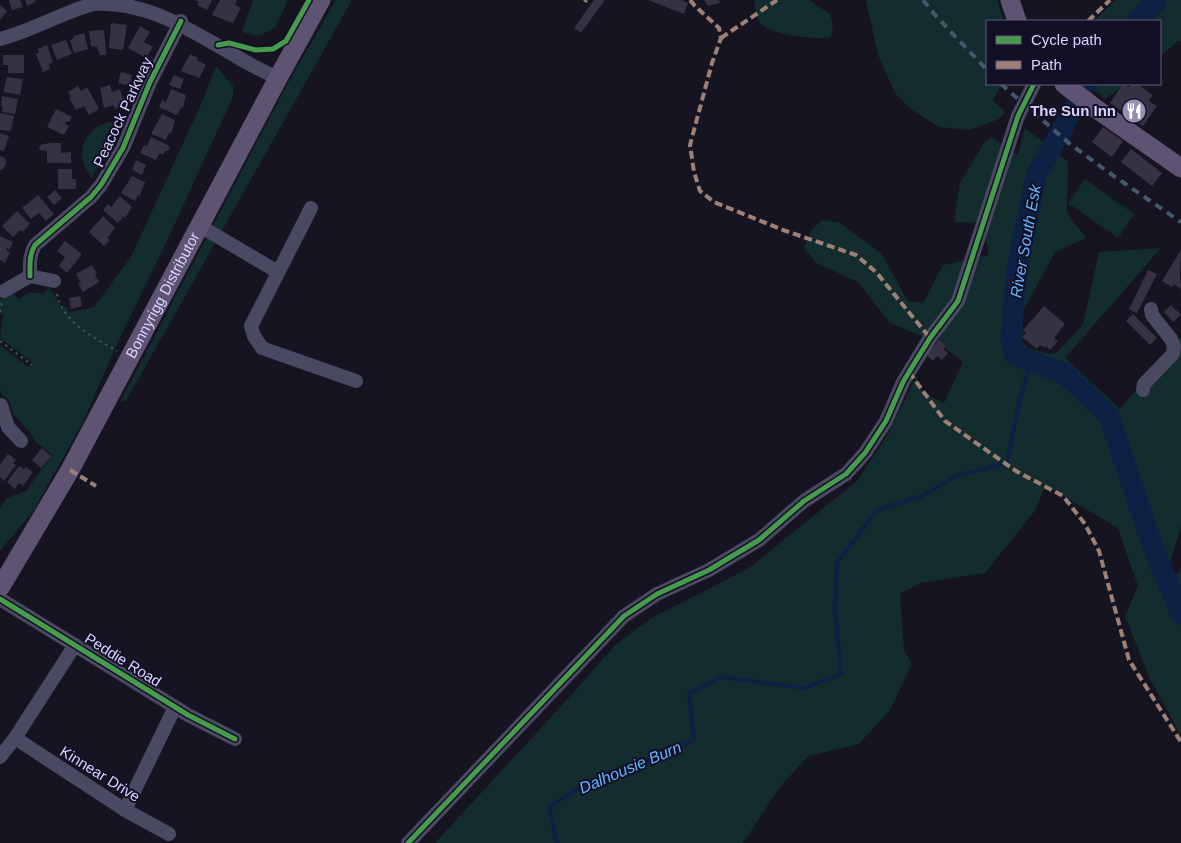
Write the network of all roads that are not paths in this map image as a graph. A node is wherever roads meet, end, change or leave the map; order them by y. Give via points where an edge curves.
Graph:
1 (321, 0) edge
2 (1010, 0) edge
3 (95, 2) edge
4 (1017, 20) edge
5 (181, 21) junction
6 (0, 39) edge
7 (278, 78) junction
8 (1034, 85) edge
9 (1065, 85) edge
10 (1181, 168) edge
11 (310, 208) dead end
12 (200, 226) junction
13 (278, 272) junction
14 (30, 276) junction
15 (54, 281) road end
16 (4, 291) dead end
17 (1151, 309) dead end
18 (356, 381) dead end
19 (1143, 390) dead end
20 (1, 406) edge
21 (4, 428) edge
22 (21, 441) dead end
23 (0, 588) edge
24 (0, 599) edge
25 (74, 645) junction
26 (175, 707) junction
27 (15, 738) junction
28 (235, 739) dead end
29 (0, 757) edge
30 (125, 810) junction
31 (169, 834) dead end
32 (408, 843) edge

1 - 7 main road, Bonnyrigg Distributor
2 - 4 main road
3 - 5 street via 132,4
3 - 6 street
5 - 7 street via 235,56
5 - 14 street, Peacock Parkway via 109,172 91,197 35,245 31,251
7 - 12 main road, Bonnyrigg Distributor
8 - 32 street via 1018,116 958,301 903,382 886,421 865,453 846,474 804,501 759,540 709,570 657,594 624,616
9 - 10 main road
11 - 13 street
12 - 13 street
12 - 23 main road, Bonnyrigg Distributor via 70,470
13 - 18 street via 251,326 262,348
14 - 15 street
14 - 16 street
17 - 19 street via 1174,346 1173,353 1144,384
20 - 21 street
21 - 22 street
24 - 25 street, Peddie Road
25 - 26 street, Peddie Road
25 - 27 street
26 - 28 street, Peddie Road
26 - 30 street
27 - 29 street
27 - 30 street, Kinnear Drive
30 - 31 street, Kinnear Drive

